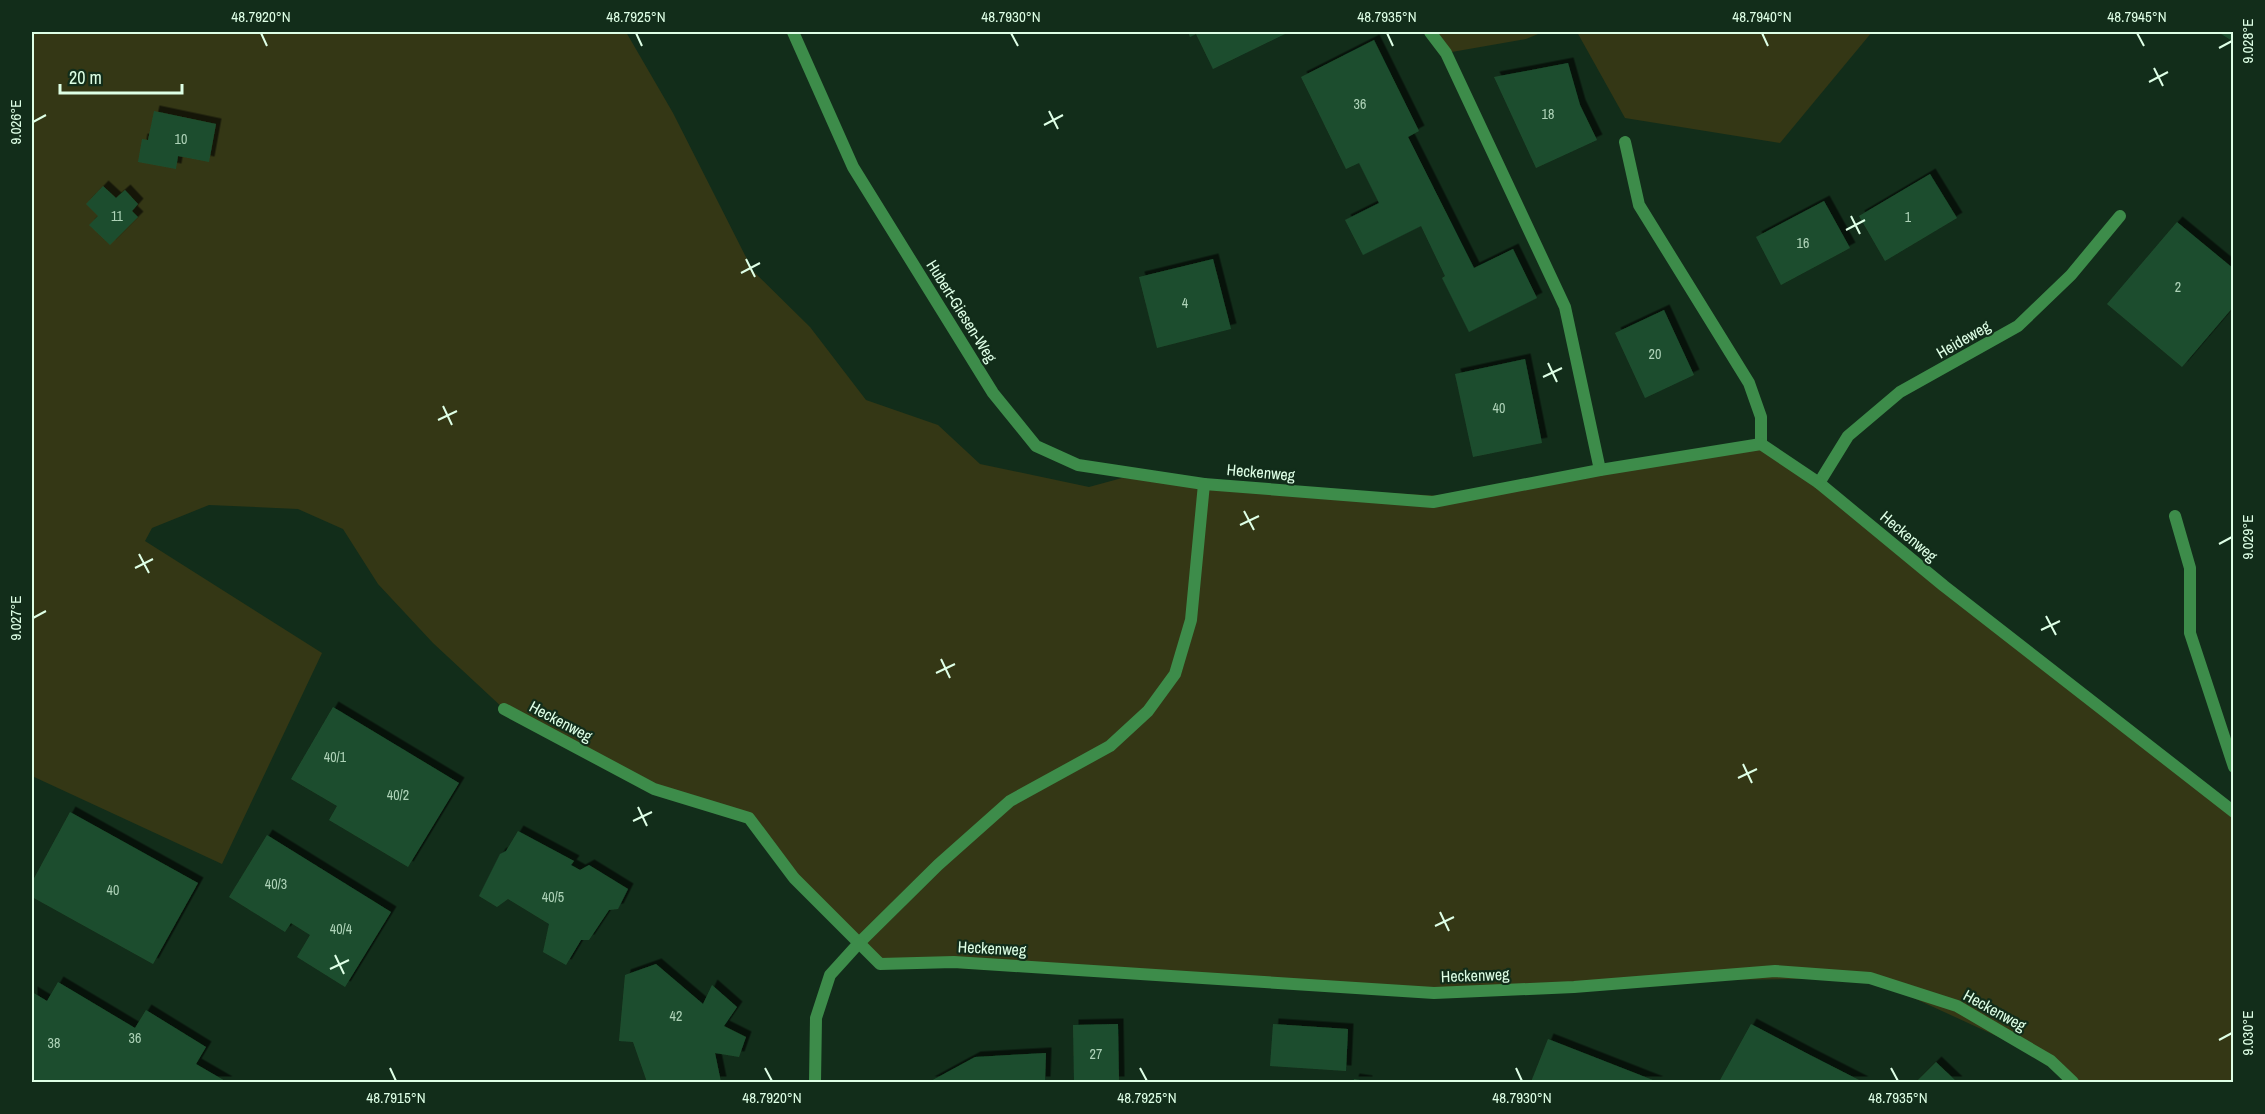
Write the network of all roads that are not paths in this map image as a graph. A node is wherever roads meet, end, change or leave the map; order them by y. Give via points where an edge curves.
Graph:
1 (793, 32) edge
2 (1430, 32) edge
3 (1625, 142) dead end
4 (2120, 216) dead end
5 (1761, 444) junction
6 (1600, 470) junction
7 (1819, 483) junction
8 (1204, 484) junction
9 (2175, 516) dead end
10 (504, 709) dead end
11 (2234, 766) edge
12 (2234, 812) edge
13 (859, 944) junction
14 (815, 1083) edge
15 (2073, 1083) edge

1 - 8 street, Hubert-Giesen-Weg via 853,166 993,393 1036,446 1078,465
2 - 6 street via 1446,53 1565,307
3 - 5 street via 1639,205 1749,383 1761,417
4 - 7 street, Heideweg via 2071,275 2018,326 1900,392 1848,436
5 - 6 street, Heckenweg
5 - 7 street, Heckenweg
6 - 8 street, Heckenweg via 1433,502
7 - 12 street, Heckenweg via 1944,586
8 - 13 street, Heckenweg via 1191,620 1175,674 1148,711 1110,746 1010,801 938,865
9 - 11 street via 2190,568 2190,633
10 - 13 street, Heckenweg via 654,789 749,818 794,878
13 - 14 street, Heckenweg via 830,975 816,1018
13 - 15 street, Heckenweg via 880,964 954,962 1434,993 1574,987 1775,971 1870,978 1958,1006 2052,1061

